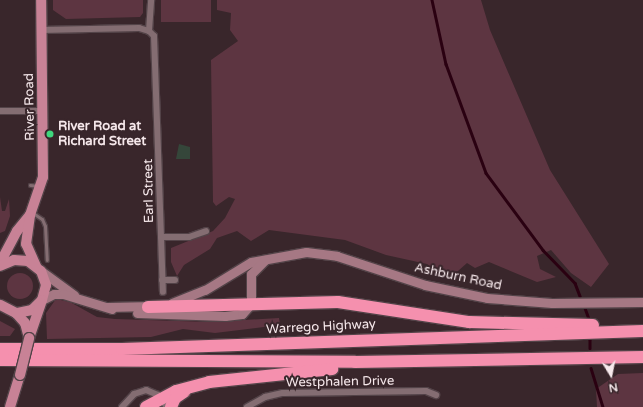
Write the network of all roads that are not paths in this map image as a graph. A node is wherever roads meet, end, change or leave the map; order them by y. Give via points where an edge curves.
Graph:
1 (41, 0) edge
2 (151, 0) edge
3 (41, 30) junction
4 (149, 31) junction
5 (0, 111) edge
6 (44, 111) junction
7 (30, 185) dead end
8 (41, 186) junction
9 (30, 213) junction
10 (206, 231) dead end
11 (161, 238) junction
12 (272, 257) junction
13 (48, 260) dead end
14 (0, 263) edge
15 (0, 266) edge
16 (38, 268) junction
17 (162, 280) junction
18 (175, 280) dead end
19 (163, 292) dead end
20 (75, 296) junction
21 (42, 300) junction
22 (643, 302) edge
23 (251, 304) junction
24 (0, 305) edge
25 (107, 307) junction
26 (148, 307) junction
27 (16, 313) junction
28 (643, 326) edge
29 (643, 331) edge
30 (29, 338) junction
31 (0, 349) edge
32 (643, 357) edge
33 (0, 360) edge
34 (355, 362) junction
35 (209, 382) junction
36 (436, 395) dead end
37 (164, 403) edge
38 (12, 405) edge
39 (122, 407) edge
40 (146, 407) edge
41 (171, 407) edge
42 (247, 407) edge

1 - 3 main road, River Road
2 - 4 street, Earl Street
3 - 4 street via 139,28
3 - 6 main road, River Road
4 - 11 street, Earl Street via 154,36 157,50
5 - 6 street
6 - 8 main road, River Road
7 - 8 lane
8 - 9 main road, River Road
9 - 13 lane via 42,219 45,226
9 - 14 main road, River Road
9 - 16 main road, River Road via 26,244
10 - 11 street via 189,237
11 - 17 street, Earl Street
12 - 22 street, Ashburn Road via 301,252 325,254 445,290 508,300 571,304
12 - 23 street, Ashburn Road via 252,272
12 - 26 street, Ashburn Road via 251,262 188,298
15 - 16 main road via 16,259
16 - 20 street, Ashburn Road
16 - 21 main road, River Road via 46,285
17 - 18 street
17 - 19 street, Earl Street
20 - 21 street, Ashburn Road via 56,294
20 - 25 street, Ashburn Road
21 - 27 main road via 32,310
21 - 30 main road
23 - 25 street, Ashburn Road via 244,313 230,316 141,313
23 - 26 highway
23 - 28 highway via 351,303 469,322
24 - 27 main road
25 - 26 street, Ashburn Road
27 - 30 main road via 25,323
29 - 31 highway, Warrego Highway via 122,349
30 - 38 main road, bridge
32 - 34 highway
33 - 34 highway
34 - 35 highway via 343,369 263,374
35 - 37 highway
35 - 41 highway via 181,394
36 - 42 street, Westphalen Drive via 426,391 283,393 265,397
37 - 39 street via 154,392 142,391
37 - 40 highway

